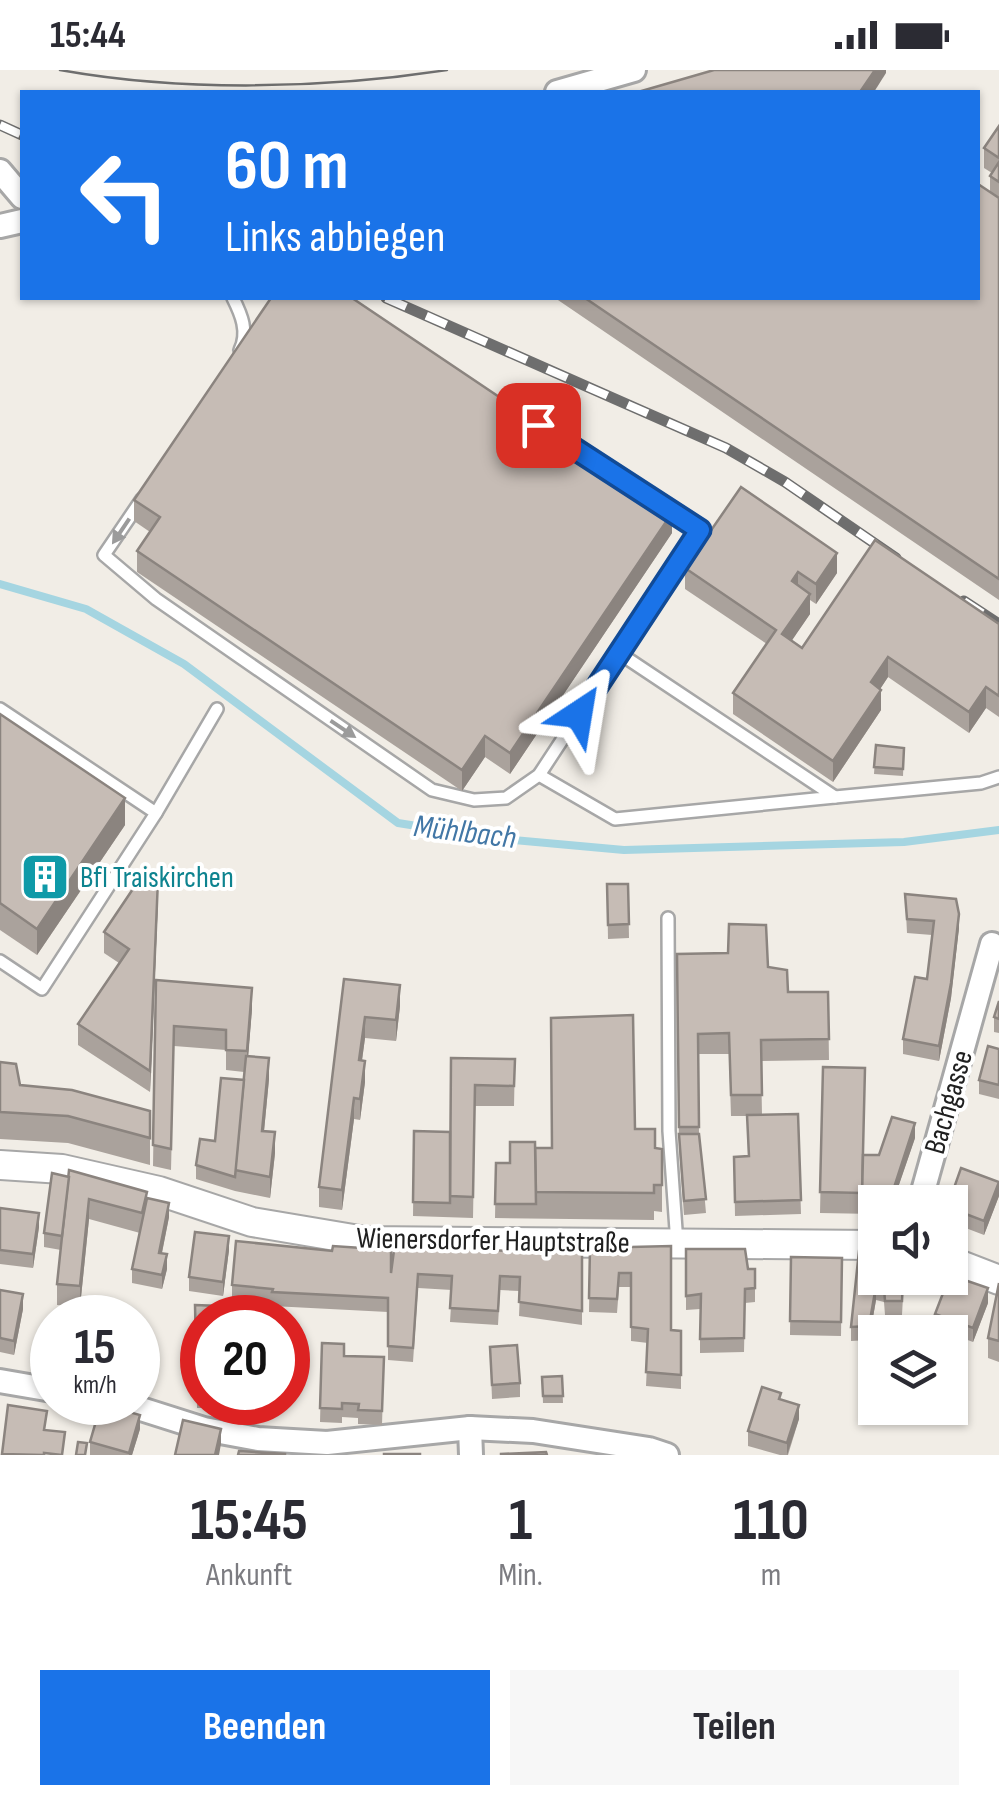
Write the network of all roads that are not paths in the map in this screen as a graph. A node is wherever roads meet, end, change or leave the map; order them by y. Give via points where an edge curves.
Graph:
1 (634, 70) edge
2 (564, 90) edge
3 (0, 171) edge
4 (20, 195) edge
5 (234, 300) edge
6 (236, 358) edge
7 (619, 478) edge
8 (146, 494) edge
9 (619, 653) junction
10 (217, 708) dead end
11 (0, 709) edge
12 (539, 774) junction
13 (999, 777) edge
14 (835, 798) junction
15 (156, 813) junction
16 (668, 918) dead end
17 (992, 944) dead end
18 (0, 961) edge
19 (0, 1166) edge
20 (925, 1185) edge
21 (677, 1244) junction
22 (858, 1245) edge
23 (968, 1268) edge
24 (999, 1280) edge
25 (0, 1381) edge
26 (30, 1386) edge
27 (160, 1415) edge
28 (470, 1428) junction
29 (470, 1455) edge
30 (667, 1455) edge

1 - 2 street
3 - 4 street
5 - 6 lane via 244,342
7 - 9 lane via 700,530
8 -> 12 lane via 104,556 156,599 432,790 474,800 506,798
9 - 12 lane
9 - 14 lane
10 - 15 lane
11 - 15 lane
12 - 14 lane via 615,819
13 - 14 lane
15 - 18 lane via 42,989
16 - 21 lane
17 - 20 street, Bachgasse
19 - 21 street, Wienersdorfer Hauptstraße via 62,1169 252,1222 365,1242
21 - 22 street, Wienersdorfer Hauptstraße
23 - 24 street
25 - 26 street
27 - 28 street via 204,1429 327,1443
28 - 29 street
28 - 30 street via 533,1431

